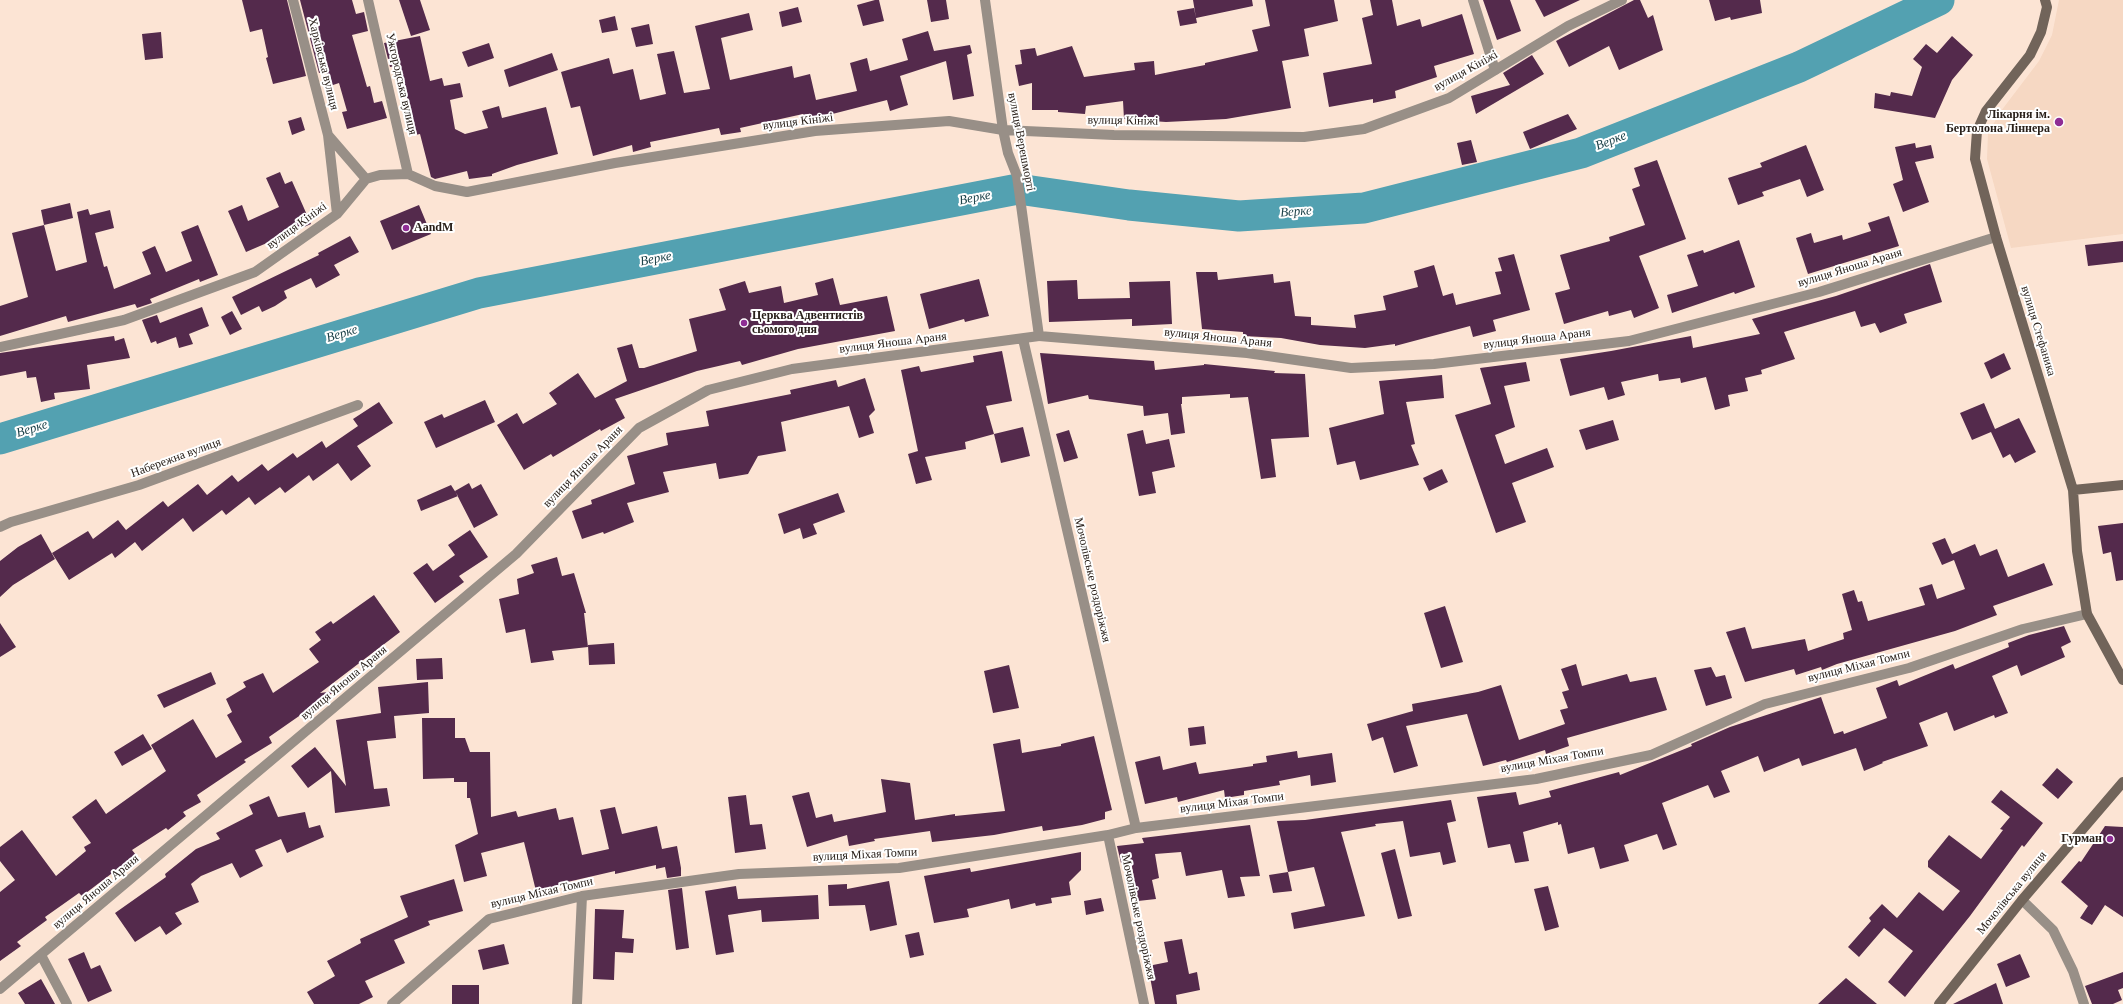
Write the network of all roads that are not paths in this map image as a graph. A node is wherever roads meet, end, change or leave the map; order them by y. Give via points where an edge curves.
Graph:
1 (293, 0) edge
2 (368, 0) edge
3 (985, 0) edge
4 (1473, 0) edge
5 (1622, 0) edge
6 (2045, 0) edge
7 (1495, 70) junction
8 (1003, 130) junction
9 (328, 135) junction
10 (408, 174) junction
11 (366, 178) junction
12 (337, 214) junction
13 (1996, 237) junction
14 (1039, 336) junction
15 (1023, 339) junction
16 (0, 347) edge
17 (358, 405) dead end
18 (2123, 485) edge
19 (2073, 490) junction
20 (0, 528) edge
21 (2087, 614) junction
22 (2123, 680) edge
23 (2123, 782) edge
24 (1136, 828) junction
25 (1108, 835) junction
26 (582, 896) junction
27 (2022, 900) junction
28 (41, 955) junction
29 (0, 989) edge
30 (67, 1004) edge
31 (392, 1004) edge
32 (577, 1004) edge
33 (1144, 1004) edge
34 (1939, 1004) edge
35 (2084, 1004) edge

1 - 9 street, Харківська вулиця
2 - 10 street, Ужгородська вулиця
3 - 8 street, вулиця Верешморті
4 - 7 street
5 - 7 street, вулиця Кініжі via 1568,26
6 - 13 main road, вулиця Стефаника via 2047,7 2041,32 2030,55 1986,111 1977,131 1975,159
7 - 8 street, вулиця Кініжі via 1449,98 1364,129 1304,137 1114,135
8 - 10 street, вулиця Кініжі via 949,122 815,131 615,163 467,192 435,186
8 - 14 street, вулиця Верешморті via 1017,176
9 - 11 street, Харківська вулиця
9 - 12 street, Харківська вулиця
10 - 11 street, вулиця Кініжі
11 - 12 street, вулиця Кініжі
12 - 16 street, вулиця Кініжі via 255,272 124,320
13 - 14 street, вулиця Яноша Араня via 1819,292 1629,341 1434,364 1351,368 1247,353
13 - 19 main road, вулиця Стефаника
14 - 15 street, вулиця Яноша Араня
15 - 24 street, Мочолівське роздоріжжя
15 - 28 street, вулиця Яноша Араня via 792,369 708,390 639,428 516,554
17 - 20 street, Набережна вулиця via 139,485 11,522
18 - 19 main road
19 - 21 main road, вулиця Стефаника via 2077,551
21 - 22 main road, вулиця Стефаника
21 - 24 street, вулиця Міхая Томпи via 2023,629 1908,668 1765,704 1651,755 1536,779
23 - 27 main road, Мочолівська вулиця
24 - 25 street, вулиця Міхая Томпи
25 - 26 street, вулиця Міхая Томпи via 899,868 739,874
25 - 33 street, Мочолівське роздоріжжя
26 - 31 street, вулиця Міхая Томпи via 489,919
26 - 32 street
27 - 34 main road, Мочолівська вулиця
27 - 35 street via 2054,930 2073,971
28 - 29 street, вулиця Яноша Араня
28 - 30 street

